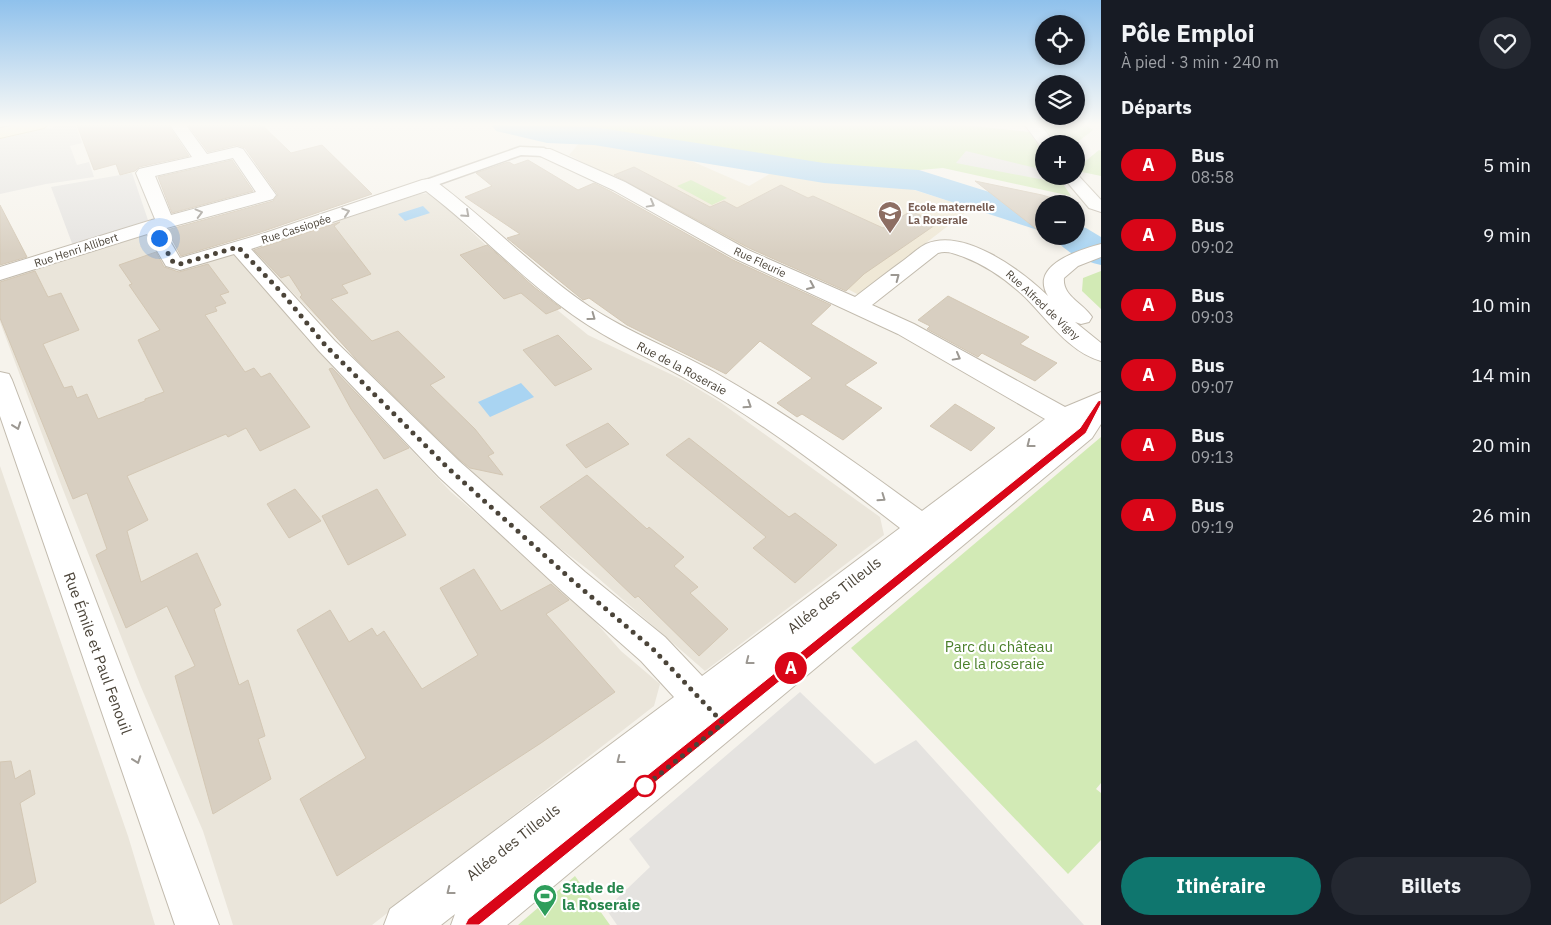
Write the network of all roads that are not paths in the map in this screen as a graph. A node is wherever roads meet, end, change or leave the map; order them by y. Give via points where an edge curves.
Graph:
1 (165, 168) edge
2 (248, 168) edge
3 (472, 168) edge
4 (580, 168) edge
5 (428, 184) junction
6 (1078, 185) edge
7 (1101, 207) edge
8 (159, 224) junction
9 (238, 247) junction
10 (1101, 250) edge
11 (0, 274) edge
12 (857, 306) junction
13 (1101, 338) edge
14 (1101, 352) edge
15 (0, 380) edge
16 (1087, 414) edge
17 (933, 536) junction
18 (700, 699) junction
19 (723, 723) junction
20 (196, 925) edge
21 (406, 925) edge
22 (473, 925) edge

1 - 8 street, Rue Cassiopée via 145,173
8 -> 2 street, Rue Henri Allibert via 267,195
3 - 5 street, Rue Fleurie
4 -> 12 street, Rue Fleurie via 619,186 741,254
9 -> 5 street, Rue Cassiopée
5 -> 17 street, Rue de la Roseraie via 450,199 542,281 604,326 716,384
6 - 7 street
8 - 9 street, Rue Cassiopée via 173,262 180,264
8 - 11 street, Rue Henri Allibert
9 - 18 street via 326,346 455,475 653,649
10 - 13 street via 1063,266 1055,274 1053,284 1062,298
12 -> 14 street, Rue Alfred de Vigny via 931,250 940,245 952,246 990,259 1008,270 1079,340
12 -> 16 street, Rue Fleurie via 906,328 1014,389
15 -> 20 street, Rue Émile et Paul Fenouil
16 - 17 street, Allée des Tilleuls
17 -> 18 street, Allée des Tilleuls
17 - 19 street, Allée des Tilleuls
18 - 19 street
18 -> 21 street, Allée des Tilleuls
19 - 22 street, Allée des Tilleuls

